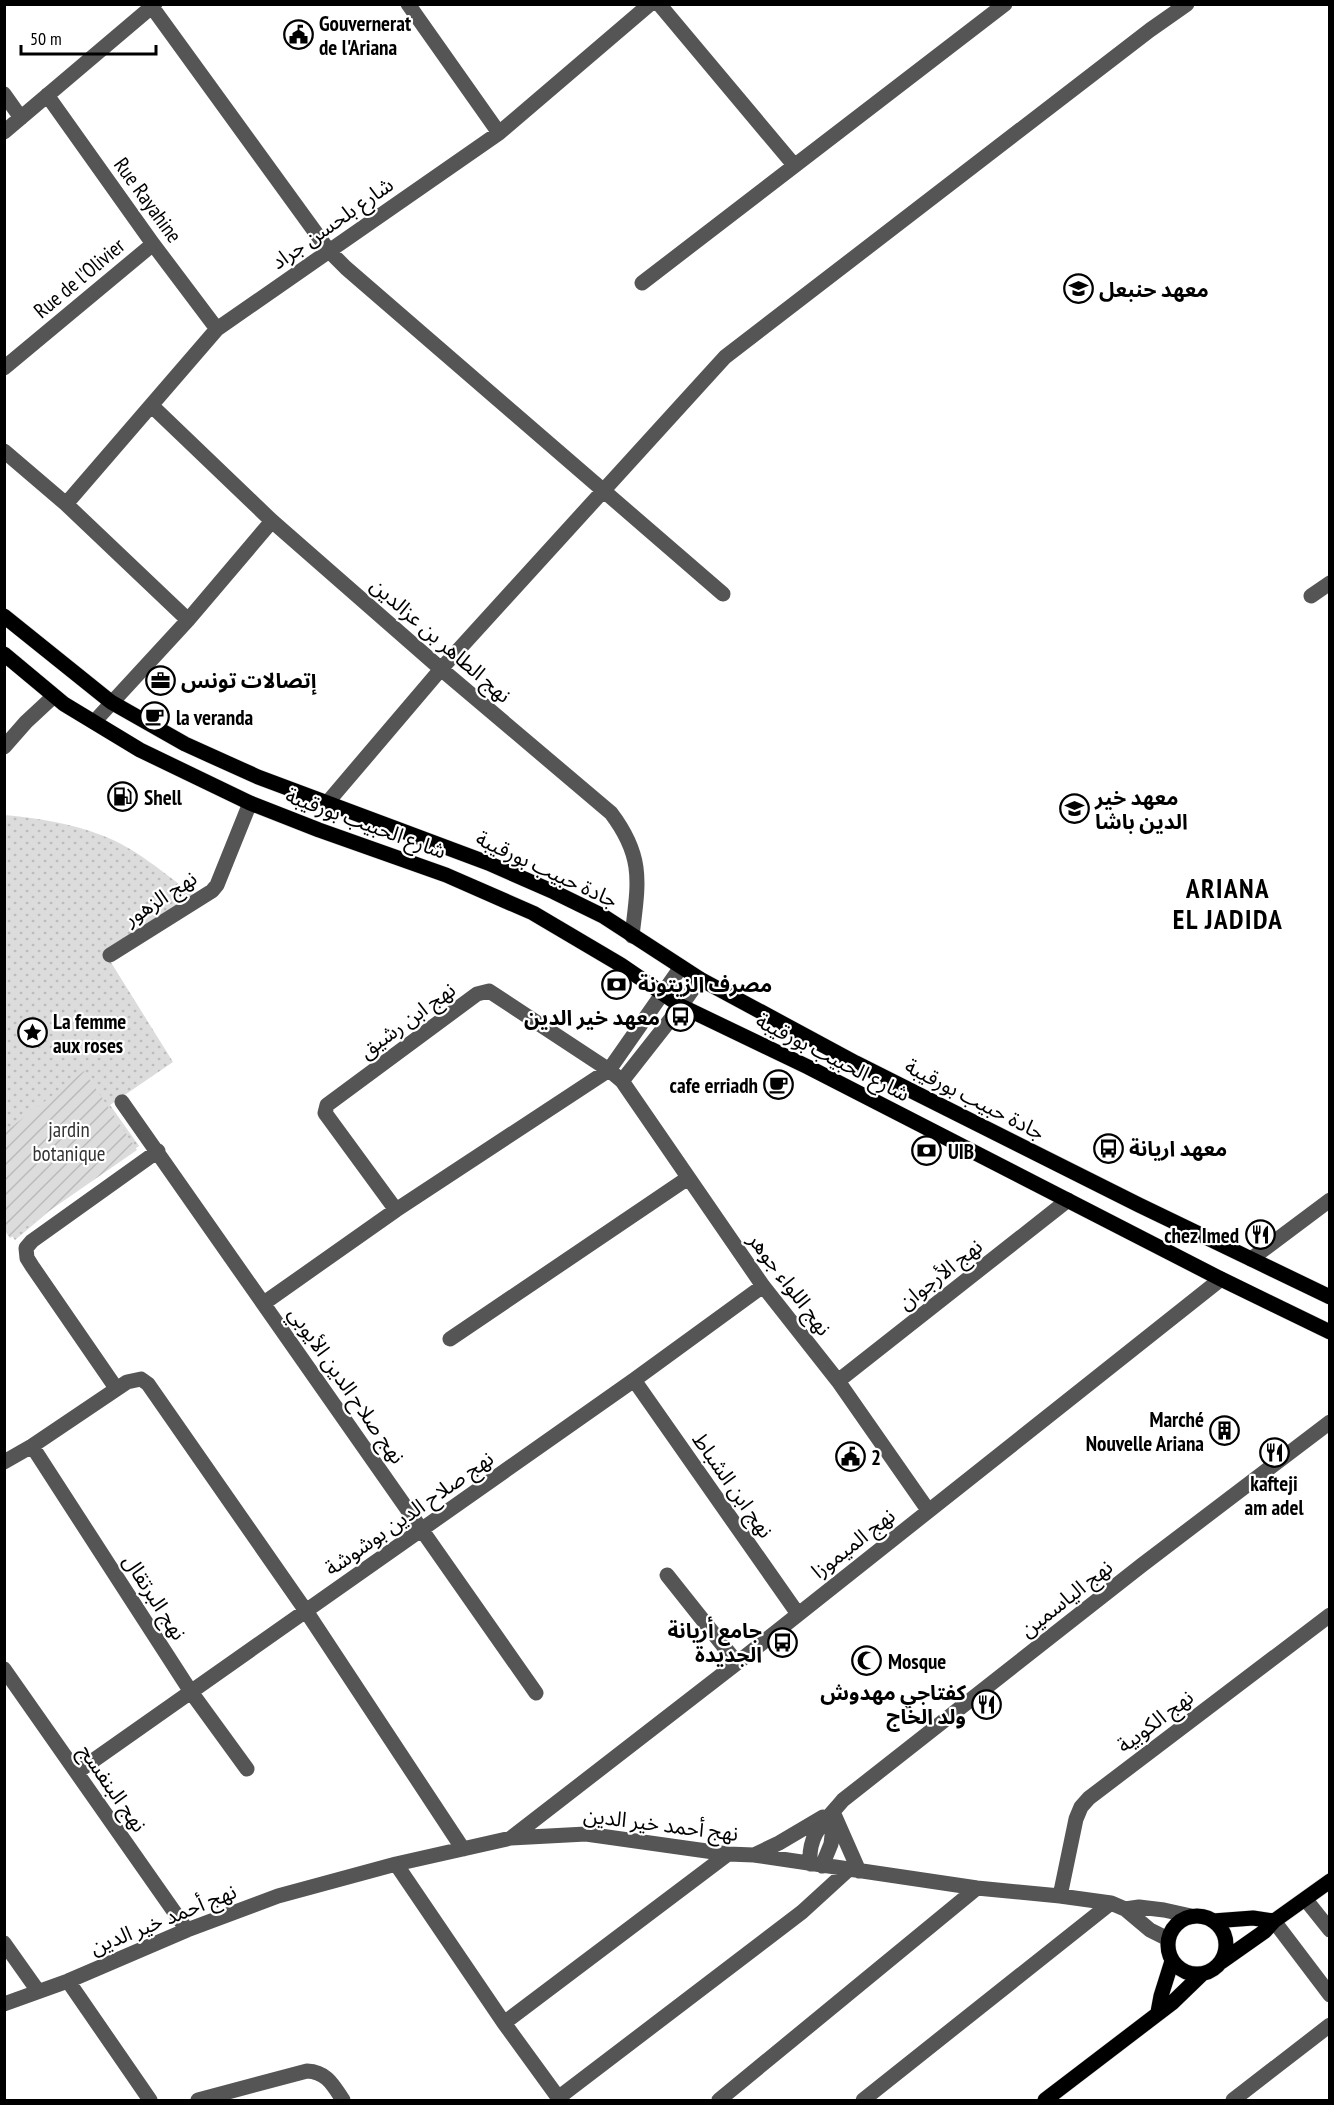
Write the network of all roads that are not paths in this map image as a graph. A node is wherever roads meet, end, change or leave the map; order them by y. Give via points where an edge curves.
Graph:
1 (408, 4) edge
2 (650, 4) edge
3 (659, 4) edge
4 (1005, 4) edge
5 (1187, 4) edge
6 (154, 6) edge
7 (4, 94) edge
8 (47, 95) junction
9 (21, 118) junction
10 (4, 132) edge
11 (500, 133) junction
12 (794, 165) junction
13 (153, 244) junction
14 (329, 251) junction
15 (642, 283) dead end
16 (218, 328) junction
17 (4, 368) edge
18 (152, 406) junction
19 (4, 451) edge
20 (602, 492) junction
21 (66, 504) junction
22 (272, 521) junction
23 (1329, 583) edge
24 (723, 594) dead end
25 (1311, 596) dead end
26 (4, 616) edge
27 (188, 620) junction
28 (4, 654) edge
29 (441, 669) junction
30 (54, 696) junction
31 (111, 702) junction
32 (94, 722) junction
33 (4, 747) edge
34 (327, 802) junction
35 (250, 803) junction
36 (632, 936) junction
37 (110, 955) dead end
38 (681, 967) junction
39 (700, 979) junction
40 (663, 993) junction
41 (681, 1006) junction
42 (609, 1070) junction
43 (621, 1081) junction
44 (122, 1102) dead end
45 (158, 1151) junction
46 (688, 1178) junction
47 (1068, 1200) junction
48 (1329, 1200) edge
49 (396, 1210) junction
50 (1251, 1259) junction
51 (1221, 1279) junction
52 (763, 1286) junction
53 (1329, 1297) edge
54 (264, 1303) junction
55 (1329, 1332) edge
56 (450, 1339) dead end
57 (634, 1380) junction
58 (838, 1381) junction
59 (116, 1388) junction
60 (1329, 1422) edge
61 (32, 1446) junction
62 (4, 1462) edge
63 (928, 1510) junction
64 (422, 1530) junction
65 (667, 1575) dead end
66 (306, 1611) junction
67 (798, 1614) junction
68 (1329, 1615) edge
69 (737, 1663) junction
70 (4, 1669) edge
71 (191, 1692) junction
72 (536, 1693) dead end
73 (247, 1769) dead end
74 (77, 1772) junction
75 (834, 1812) junction
76 (510, 1838) junction
77 (463, 1849) junction
78 (728, 1854) junction
79 (754, 1855) junction
80 (396, 1864) junction
81 (816, 1865) junction
82 (854, 1870) junction
83 (1329, 1881) edge
84 (977, 1888) junction
85 (1060, 1896) junction
86 (1306, 1900) junction
87 (1118, 1906) junction
88 (1191, 1916) junction
89 (1213, 1921) junction
90 (1274, 1921) junction
91 (187, 1930) junction
92 (1329, 1930) edge
93 (1168, 1939) junction
94 (4, 1943) edge
95 (1172, 1961) junction
96 (1221, 1962) junction
97 (1202, 1974) junction
98 (68, 1981) junction
99 (38, 1991) junction
100 (1329, 1995) edge
101 (4, 2004) edge
102 (1158, 2012) junction
103 (504, 2023) junction
104 (1329, 2025) edge
105 (559, 2099) edge
106 (150, 2100) edge
107 (198, 2100) edge
108 (344, 2100) edge
109 (719, 2100) edge
110 (863, 2100) edge
111 (1046, 2100) edge
112 (1233, 2100) edge

1 - 11 street
2 - 11 street, شارع بلحسن جراد
3 - 12 street
4 - 12 street
5 - 20 street via 725,357
6 - 8 street
6 - 14 street
7 - 9 street
8 - 9 street
8 - 13 street, Rue Rayahine
9 - 10 street
11 - 14 street, شارع بلحسن جراد
12 - 15 street
13 - 16 street, Rue Rayahine
13 - 17 street, Rue de l'Olivier
14 - 16 street, شارع بلحسن جراد
14 - 20 street
16 - 18 street, شارع بلحسن جراد
18 - 21 street, شارع بلحسن جراد
18 - 22 street, نهج الطاهر بن عزالدين
19 - 21 street
20 - 24 street
20 - 29 street
21 - 27 street
22 - 27 street
22 - 29 street, نهج الطاهر بن عزالدين
23 - 25 street
26 - 31 main road, جادة حبيب بورقيبة
27 - 31 street
28 - 30 main road, شارع الحبيب بورقيبة
29 - 34 street
29 - 36 street, نهج الطاهر بن عزالدين via 611,813 622,828 636,860 638,884
30 - 32 main road, شارع الحبيب بورقيبة
30 - 33 street
31 - 32 street
31 - 34 main road, جادة حبيب بورقيبة via 184,744
32 - 35 main road, شارع الحبيب بورقيبة via 141,750
34 - 36 main road, جادة حبيب بورقيبة via 488,863 603,916
35 - 37 street, نهج الزهور via 212,891
35 - 40 main road, شارع الحبيب بورقيبة via 446,875 533,913
36 - 38 main road, جادة حبيب بورقيبة
38 - 39 main road, جادة حبيب بورقيبة
38 - 40 street
39 - 41 street
39 - 50 main road, جادة حبيب بورقيبة via 856,1063
40 - 41 main road, شارع الحبيب بورقيبة
40 - 42 street
41 - 43 street
41 - 47 main road, شارع الحبيب بورقيبة
42 - 43 street, نهج ابن رشيق
42 - 49 street
42 - 49 street, نهج ابن رشيق via 489,991 477,994 324,1109
43 - 46 street, نهج اللواء جوهر
44 - 45 street, نهج صلاح الدين الأيوبي
45 - 54 street, نهج صلاح الدين الأيوبي
45 - 59 street via 26,1248 32,1266
46 - 52 street, نهج اللواء جوهر
46 - 56 street
47 - 51 main road, شارع الحبيب بورقيبة
47 - 58 street, نهج الأرجوان
48 - 50 street
49 - 54 street
50 - 53 main road, جادة حبيب بورقيبة
51 - 55 main road, شارع الحبيب بورقيبة
51 - 63 street, نهج الميموزا
52 - 57 street, نهج صلاح الدين بوشوشة
52 - 58 street, نهج اللواء جوهر
54 - 64 street, نهج صلاح الدين الأيوبي
57 - 64 street, نهج صلاح الدين بوشوشة
57 - 67 street, نهج ابن الشباط
58 - 63 street, نهج اللواء جوهر
59 - 61 street
59 - 66 street via 135,1379 148,1384
60 - 75 street, نهج الياسمين via 848,1795
61 - 62 street
61 - 71 street, نهج البرتقال
63 - 67 street, نهج الميموزا
64 - 66 street, نهج صلاح الدين بوشوشة
64 - 72 street, نهج صلاح الدين الأيوبي
65 - 69 street
66 - 71 street, نهج صلاح الدين بوشوشة
66 - 77 street
67 - 69 street, نهج الميموزا
68 - 85 street, نهج الكوبية via 1089,1798 1076,1819
69 - 76 street, نهج الميموزا
70 - 74 street, نهج البنفسج
71 - 73 street, نهج البرتقال
71 - 74 street, نهج صلاح الدين بوشوشة
74 - 91 street, نهج البنفسج
75 - 79 street, نهج الياسمين
75 - 81 street via 831,1844
75 - 82 street
76 - 77 street, نهج أحمد خير الدين
76 - 78 street, نهج أحمد خير الدين via 586,1834
77 - 80 street, نهج أحمد خير الدين
78 - 79 street, نهج أحمد خير الدين
78 - 103 street
79 - 81 street, نهج أحمد خير الدين
80 - 91 street, نهج أحمد خير الدين via 278,1896
80 - 103 street
81 - 82 street, نهج أحمد خير الدين
82 - 84 street, نهج أحمد خير الدين
82 - 105 street
83 - 86 main road
84 - 85 street, نهج أحمد خير الدين
84 - 109 street
85 - 87 street, نهج أحمد خير الدين
86 - 90 main road
86 - 92 street
87 - 88 street, نهج أحمد خير الدين
87 - 93 street
87 - 110 street
88 - 89 main road
88 - 93 main road via 1181,1920
89 - 90 main road
89 - 96 main road via 1226,1940
90 - 96 main road
90 - 100 street
91 - 98 street, نهج أحمد خير الدين
93 - 95 main road
94 - 99 street
95 - 97 main road via 1190,1974
95 - 102 main road
96 - 97 main road
97 - 102 main road
98 - 99 street, نهج أحمد خير الدين
98 - 106 street
99 - 101 street, نهج أحمد خير الدين
102 - 111 main road
103 - 105 street
104 - 112 street
107 - 108 street via 307,2071 318,2072 330,2080

